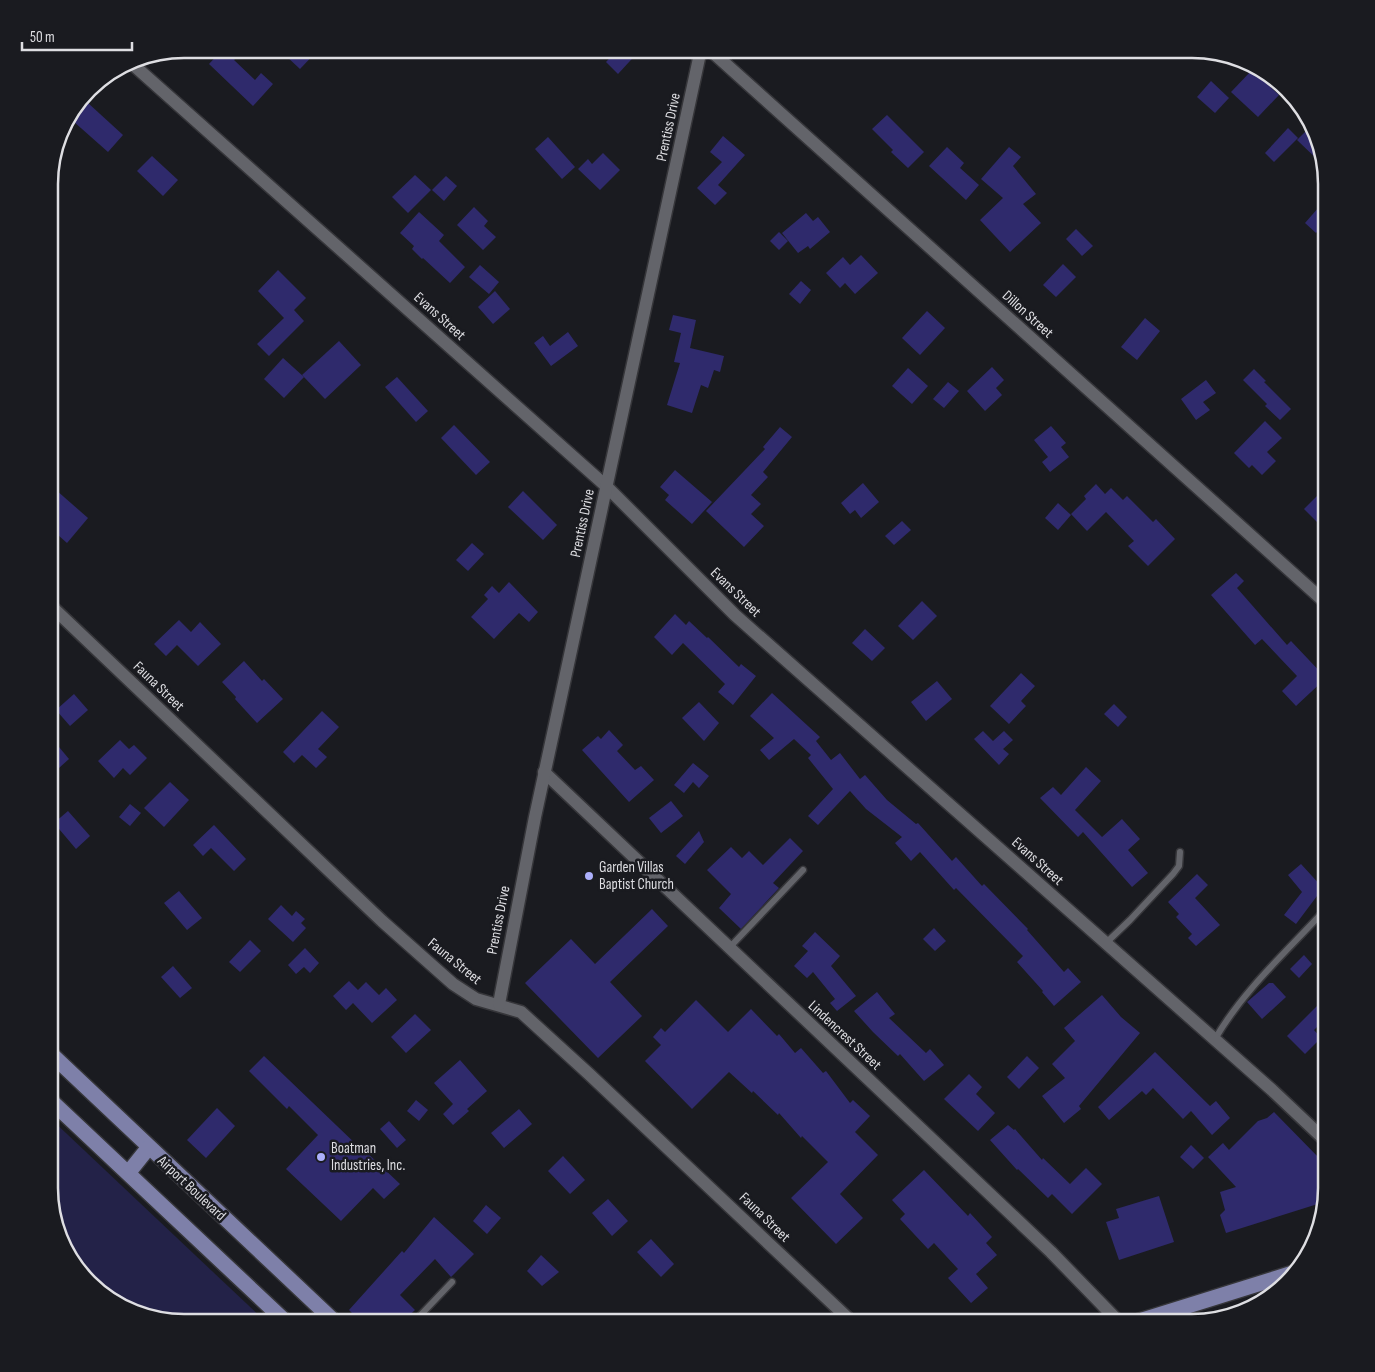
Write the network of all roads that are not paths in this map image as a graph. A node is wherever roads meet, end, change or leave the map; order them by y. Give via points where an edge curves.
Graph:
1 (699, 58) edge
2 (719, 58) edge
3 (136, 67) edge
4 (606, 486) junction
5 (1318, 596) edge
6 (58, 612) edge
7 (544, 772) junction
8 (1180, 852) dead end
9 (804, 870) dead end
10 (1318, 917) edge
11 (1106, 943) junction
12 (730, 947) junction
13 (499, 1004) junction
14 (1215, 1039) junction
15 (57, 1060) edge
16 (57, 1106) edge
17 (1318, 1133) edge
18 (149, 1147) junction
19 (128, 1172) junction
20 (1281, 1277) edge
21 (452, 1282) dead end
22 (278, 1314) edge
23 (326, 1314) edge
24 (422, 1314) edge
25 (844, 1314) edge
26 (1111, 1314) edge
27 (1162, 1314) edge

1 - 4 street, Prentiss Drive
2 - 5 street, Dillon Street
3 - 4 street, Evans Street
4 - 7 street, Prentiss Drive
4 - 11 street, Evans Street via 735,614
6 - 13 street, Fauna Street via 453,984 476,999
7 - 12 street, Lindencrest Street
7 - 13 street, Prentiss Drive
8 - 11 lane via 1179,866 1173,874
9 - 12 lane
10 - 14 lane via 1258,980
11 - 14 street, Evans Street
12 - 26 street, Lindencrest Street via 1051,1252
13 - 25 street, Fauna Street via 528,1018
14 - 17 street, Evans Street
15 - 18 main road, Airport Boulevard
16 - 19 main road
18 - 19 main road
18 - 23 main road, Airport Boulevard
19 - 22 main road
20 - 27 main road
21 - 24 lane

